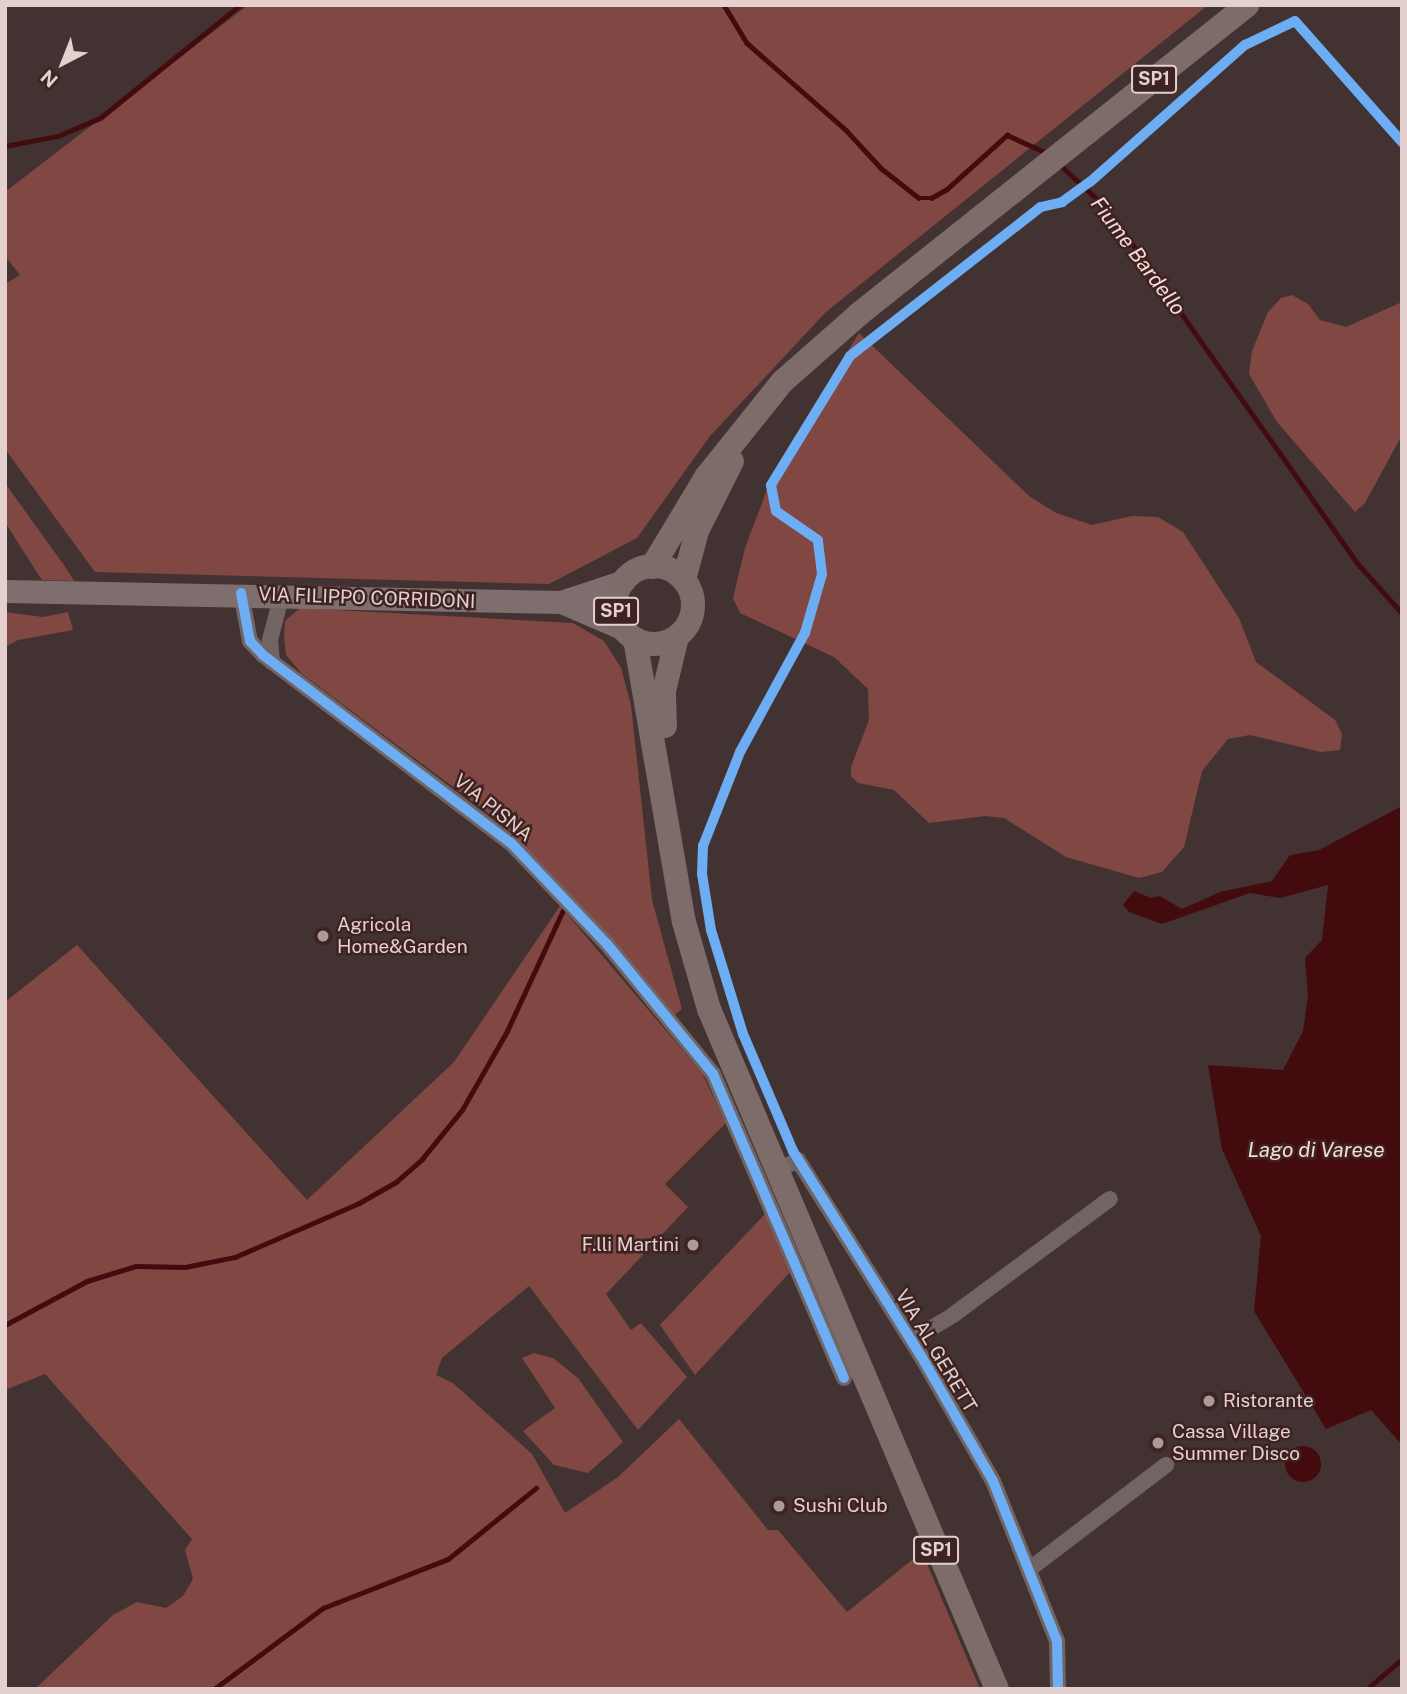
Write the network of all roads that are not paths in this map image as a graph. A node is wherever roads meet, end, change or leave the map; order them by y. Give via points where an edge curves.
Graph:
1 (1247, 5) edge
2 (756, 413) junction
3 (652, 567) junction
4 (684, 580) junction
5 (624, 581) junction
6 (5, 592) edge
7 (241, 593) junction
8 (282, 594) junction
9 (561, 602) junction
10 (628, 633) junction
11 (677, 637) junction
12 (272, 662) junction
13 (668, 821) junction
14 (775, 1172) junction
15 (1110, 1199) dead end
16 (908, 1335) junction
17 (844, 1378) dead end
18 (1166, 1465) dead end
19 (1031, 1567) junction
20 (997, 1689) edge
21 (1058, 1689) edge

1 - 2 main road, SP1 via 818,348
2 - 3 main road, SP1 via 706,477
2 - 4 main road, SP1 via 697,531
3 - 4 main road via 670,570
3 - 5 main road, SP1
4 - 11 main road, SP1 via 693,610
5 - 9 street, VIA FILIPPO CORRIDONI
5 - 10 main road, SP1 via 615,604
6 - 7 street, VIA FILIPPO CORRIDONI
7 - 8 street, VIA FILIPPO CORRIDONI
7 - 12 street, VIA PISNA via 250,641
8 - 9 street, VIA FILIPPO CORRIDONI
8 - 12 street via 270,640
9 - 10 street, VIA FILIPPO CORRIDONI
10 - 11 main road, SP1 via 656,644
10 - 13 main road, SP1
11 - 13 main road, SP1 via 664,691
12 - 17 street, VIA PISNA via 511,842 607,944 713,1074
13 - 14 main road, SP1 via 684,922 709,1009
14 - 16 street, VIA AL GERETT via 797,1160
14 - 20 main road, SP1
15 - 16 street, VIA AL GERETT via 953,1315 925,1332
16 - 19 street, VIA AL GERETT via 993,1481
18 - 19 street
19 - 21 street, VIA AL GERETT via 1057,1641

